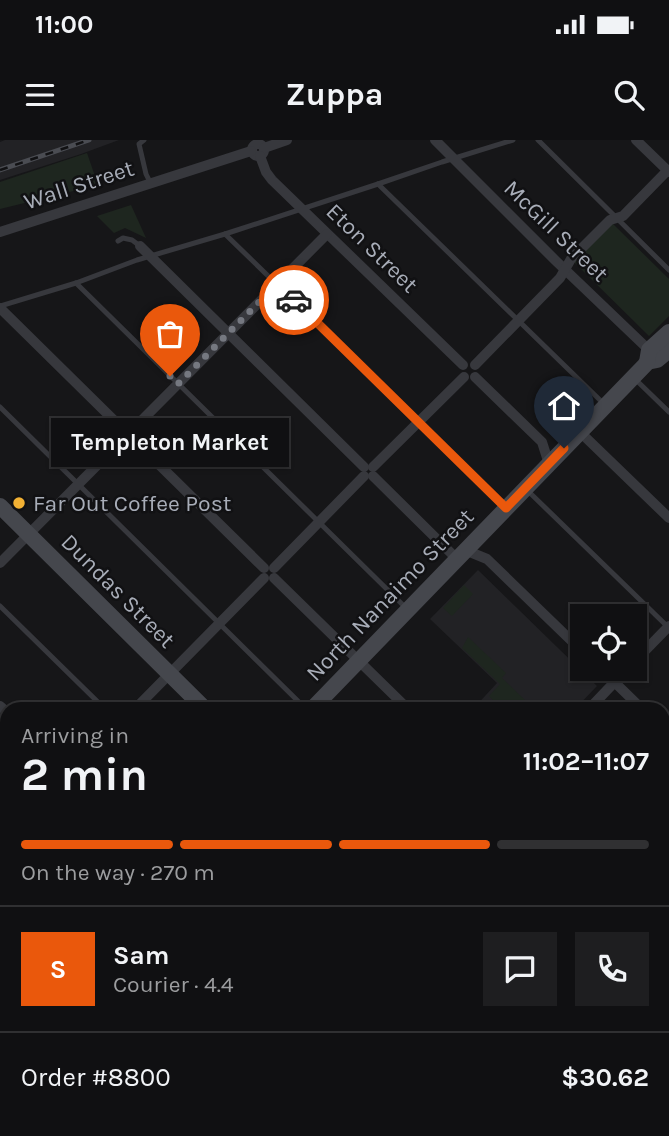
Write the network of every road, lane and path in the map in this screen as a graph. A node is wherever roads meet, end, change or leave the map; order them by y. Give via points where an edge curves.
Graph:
1 (144, 140) edge
2 (287, 140) edge
3 (435, 140) edge
4 (513, 140) edge
5 (538, 140) edge
6 (636, 140) edge
7 (258, 151) junction
8 (453, 158) junction
9 (668, 172) edge
10 (151, 184) junction
11 (378, 184) junction
12 (301, 208) junction
13 (616, 219) junction
14 (0, 232) edge
15 (225, 234) junction
16 (327, 234) junction
17 (118, 241) dead end
18 (140, 246) joint
19 (150, 257) junction
20 (566, 270) junction
21 (669, 270) edge
22 (76, 283) junction
23 (277, 284) junction
24 (0, 307) edge
25 (518, 321) junction
26 (669, 332) edge
27 (228, 334) junction
28 (669, 350) edge
29 (648, 356) junction
30 (469, 371) junction
31 (633, 377) junction
32 (178, 384) junction
33 (605, 405) junction
34 (0, 407) edge
35 (669, 412) edge
36 (418, 422) junction
37 (580, 432) junction
38 (128, 434) junction
39 (549, 464) junction
40 (368, 472) junction
41 (78, 484) junction
42 (525, 489) junction
43 (0, 506) edge
44 (506, 508) junction
45 (669, 518) edge
46 (319, 523) junction
47 (484, 531) junction
48 (29, 534) junction
49 (461, 555) junction
50 (486, 559) junction
51 (0, 563) edge
52 (269, 573) junction
53 (0, 606) edge
54 (408, 610) junction
55 (220, 624) junction
56 (669, 627) edge
57 (570, 640) edge
58 (647, 649) edge
59 (359, 660) junction
60 (169, 674) junction
61 (615, 683) joint
62 (98, 702) edge
63 (142, 702) edge
64 (198, 702) edge
65 (299, 702) edge
66 (319, 702) edge
67 (401, 702) edge
68 (596, 702) edge
69 (635, 702) edge

1 - 10 lane via 139,144
2 - 7 street, Wall Street
3 - 8 street, McGill Street
4 - 8 lane
5 - 13 lane
6 - 9 street
7 - 10 street, Wall Street
7 - 12 street, Eton Street via 266,172
8 - 11 lane
8 - 20 street, McGill Street
9 - 13 street
10 - 14 street, Wall Street
11 - 12 lane
11 - 25 lane
12 - 15 lane
12 - 16 street, Eton Street
13 - 20 street via 610,220
13 - 21 lane
15 - 19 lane
15 - 23 lane
16 - 23 street
16 - 30 street, Eton Street
17 - 18 lane via 132,240
18 - 19 street
19 - 22 lane
19 - 27 street
20 - 25 street
20 - 29 street, McGill Street
22 - 24 lane
22 - 32 lane
23 - 27 street
23 - 36 lane
24 - 38 street
25 - 30 street
25 - 33 lane
26 - 29 main road, North Nanaimo Street
27 - 32 street
27 - 40 street
28 - 29 main road, North Nanaimo Street via 657,360
29 - 31 main road, North Nanaimo Street
30 - 36 street
30 - 39 street, Eton Street via 542,442
31 - 33 main road, North Nanaimo Street
31 - 35 lane
32 - 38 street
32 - 46 lane
33 - 37 main road, North Nanaimo Street
34 - 41 lane
36 - 40 street
36 - 44 lane
37 - 39 main road, North Nanaimo Street
37 - 45 street
38 - 41 street
38 - 52 street
39 - 42 main road, North Nanaimo Street
40 - 46 street
40 - 49 street
41 - 48 street
41 - 55 lane
42 - 44 main road, North Nanaimo Street
42 - 56 lane
43 - 48 main road, Dundas Street
44 - 47 main road, North Nanaimo Street
46 - 52 street
46 - 54 lane
47 - 49 main road, North Nanaimo Street
47 - 50 street
48 - 51 street
48 - 60 main road, Dundas Street
49 - 50 street
49 - 54 main road, North Nanaimo Street
50 - 57 street
52 - 55 street
52 - 59 street
53 - 62 lane
54 - 59 main road, North Nanaimo Street
55 - 60 street
55 - 65 lane
56 - 58 street
59 - 66 main road, North Nanaimo Street
59 - 67 street
60 - 63 street
60 - 64 main road, Dundas Street
61 - 68 street
61 - 69 street

